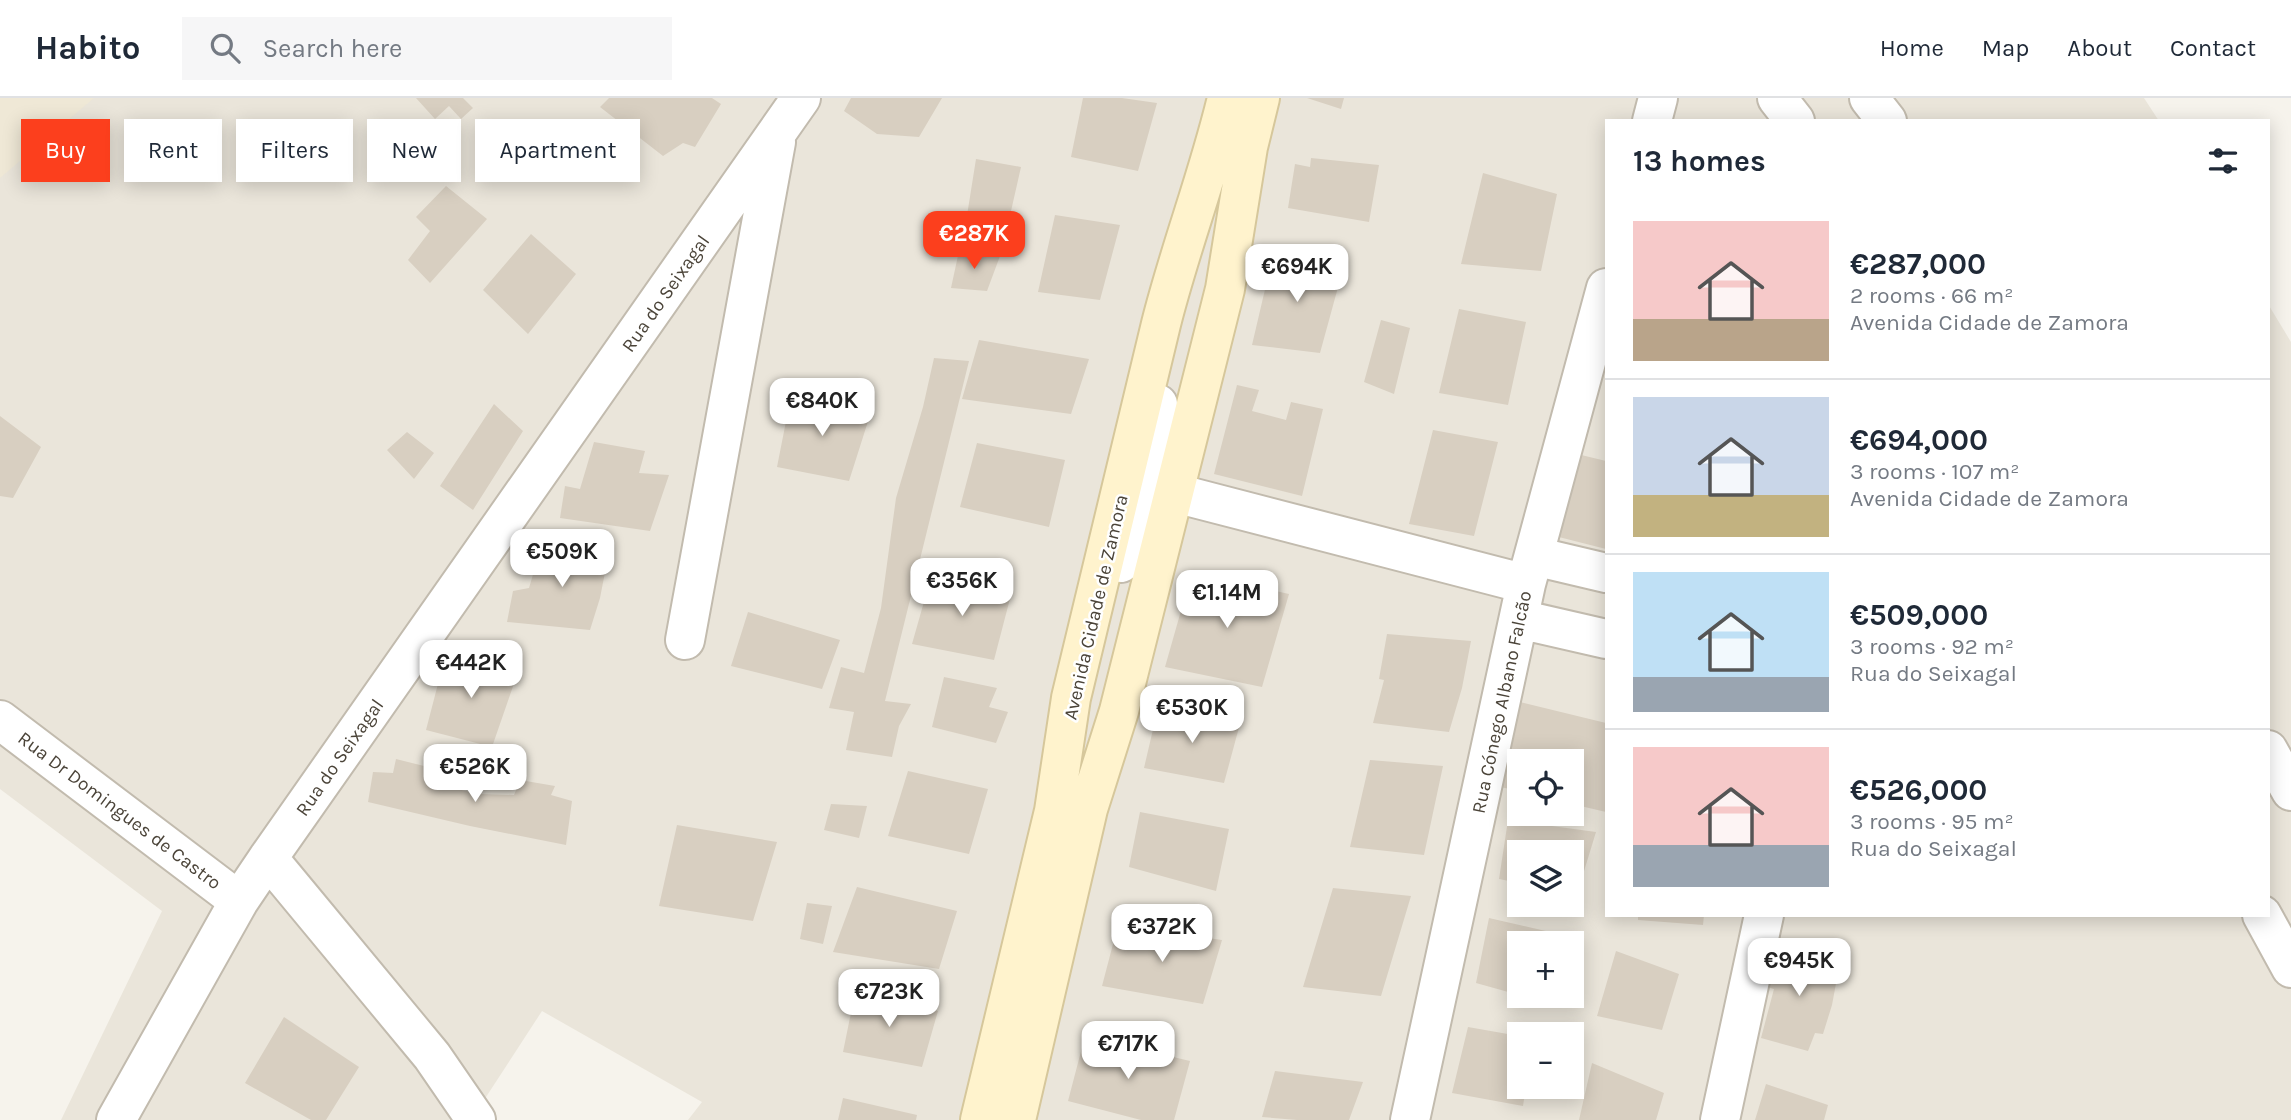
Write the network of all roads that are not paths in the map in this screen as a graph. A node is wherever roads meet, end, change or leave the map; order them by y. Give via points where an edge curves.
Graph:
1 (801, 98) edge
2 (1227, 98) edge
3 (1260, 98) edge
4 (1658, 98) edge
5 (1777, 98) edge
6 (1869, 98) edge
7 (1653, 119) edge
8 (1793, 119) edge
9 (1885, 119) edge
10 (779, 130) junction
11 (1605, 292) edge
12 (1161, 324) junction
13 (1175, 493) junction
14 (1605, 573) edge
15 (1526, 586) junction
16 (1087, 635) junction
17 (1605, 638) edge
18 (685, 640) dead end
19 (0, 720) edge
20 (2270, 754) edge
21 (2291, 791) edge
22 (268, 858) junction
23 (239, 901) junction
24 (1763, 917) edge
25 (2263, 917) edge
26 (2291, 968) edge
27 (116, 1120) edge
28 (476, 1120) edge
29 (980, 1120) edge
30 (1016, 1120) edge
31 (1410, 1120) edge
32 (1720, 1120) edge

1 - 10 street, Rua do Seixagal
2 - 12 street, Avenida Cidade de Zamora
3 - 13 street via 1225,289
4 - 7 street
5 - 8 street
6 - 9 street
10 - 18 street
10 - 22 street, Rua do Seixagal
11 - 15 street, Rua Cónego Albano Falcão
12 - 13 street via 1168,362 1147,449
12 - 16 street, Avenida Cidade de Zamora
13 - 15 street
13 - 16 street via 1156,492 1137,507 1107,611
13 - 30 street via 1119,711 1088,809
14 - 15 street
15 - 17 street
15 - 31 street, Rua Cónego Albano Falcão
16 - 29 street, Avenida Cidade de Zamora via 1071,698 1054,811
19 - 23 street, Rua Dr Domingues de Castro
20 - 21 street
22 - 23 street, Rua do Seixagal
22 - 28 street via 432,1056
23 - 27 street, Rua do Seixagal
24 - 32 street
25 - 26 street

